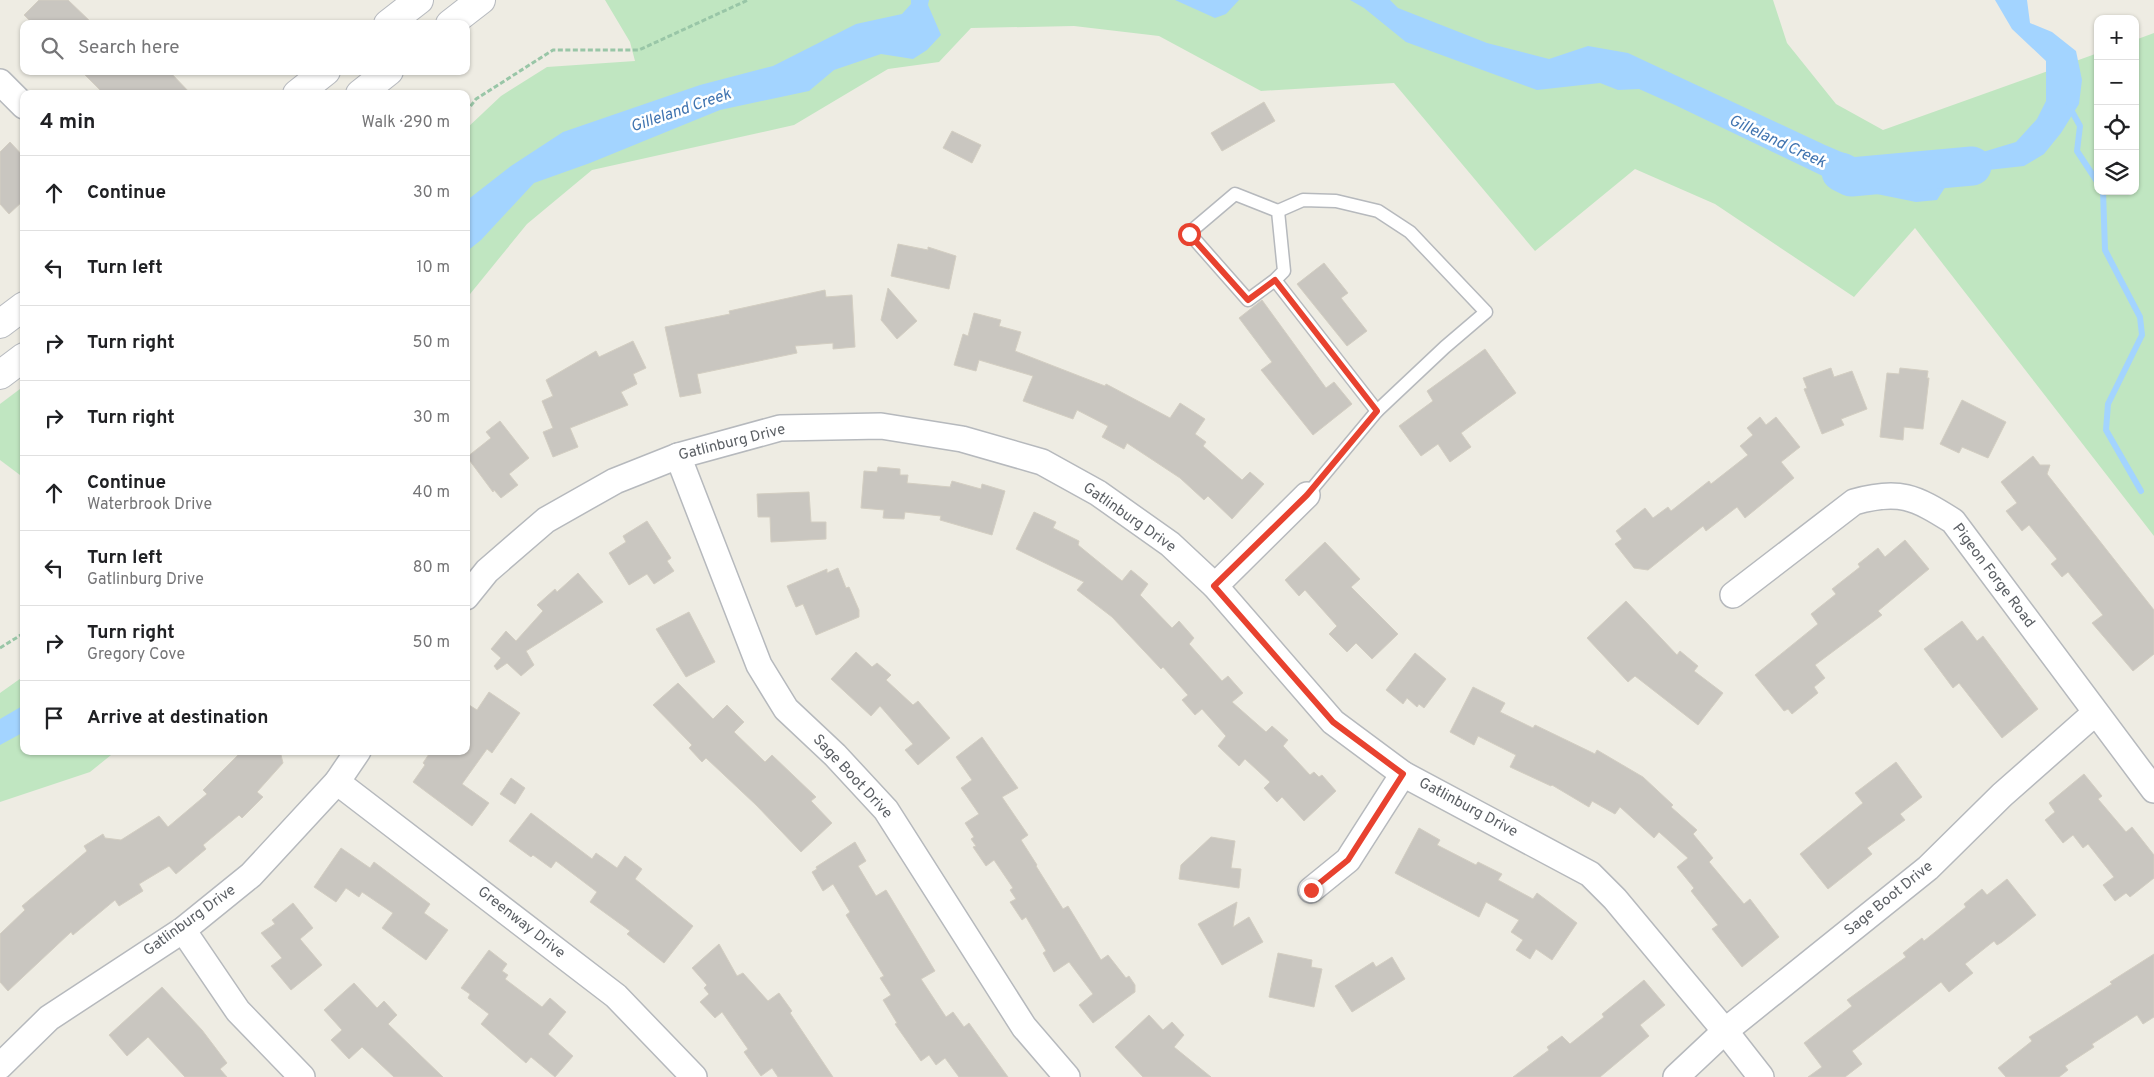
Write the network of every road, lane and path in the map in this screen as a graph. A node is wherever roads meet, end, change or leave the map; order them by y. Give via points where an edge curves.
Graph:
1 (419, 0) edge
2 (481, 0) edge
3 (748, 0) edge
4 (393, 20) edge
5 (455, 20) edge
6 (321, 75) edge
7 (384, 75) edge
8 (0, 82) edge
9 (302, 90) edge
10 (365, 90) edge
11 (20, 102) edge
12 (470, 107) edge
13 (1278, 211) junction
14 (1275, 280) junction
15 (20, 309) edge
16 (0, 324) edge
17 (20, 360) edge
18 (0, 375) edge
19 (1377, 411) junction
20 (678, 456) junction
21 (1307, 495) joint
22 (1214, 586) junction
23 (470, 593) edge
24 (1733, 595) dead end
25 (20, 636) edge
26 (0, 648) edge
27 (2095, 714) junction
28 (355, 755) edge
29 (1403, 774) junction
30 (337, 782) junction
31 (2154, 790) edge
32 (1311, 890) dead end
33 (183, 930) junction
34 (1725, 1031) junction
35 (0, 1066) edge
36 (302, 1077) edge
37 (694, 1077) edge
38 (1067, 1077) edge
39 (1676, 1077) edge
40 (1761, 1077) edge

1 - 4 main road
2 - 5 main road
3 - 12 path via 639,50 553,50 476,99
6 - 9 main road
7 - 10 main road
8 - 11 street
13 - 14 lane via 1284,271
13 - 14 lane via 1235,194 1189,234 1248,300
13 - 19 lane via 1303,200 1336,201 1378,211 1410,232 1486,312
14 - 19 lane
15 - 16 main road
17 - 18 main road
19 - 21 lane
20 - 22 street, Gatlinburg Drive via 780,428 881,426 962,439 1042,462 1098,493 1170,544
20 - 23 street, Gatlinburg Drive via 615,481 546,520 487,571
20 - 38 street, Sage Boot Drive via 759,665 786,709 886,810 1024,1027
21 - 22 street
22 - 29 street, Gatlinburg Drive via 1333,722
24 - 27 street, Pigeon Forge Road via 1854,502 1877,495 1900,495 1927,505 1953,521
25 - 26 path
27 - 31 street, Pigeon Forge Road
27 - 34 street, Sage Boot Drive via 2002,795 1928,868
28 - 30 street, Gatlinburg Drive
29 - 32 street via 1348,860
29 - 34 street, Gatlinburg Drive via 1590,874 1615,899
30 - 33 street, Gatlinburg Drive via 251,875
30 - 37 street, Greenway Drive via 616,996
33 - 35 street, Gatlinburg Drive via 49,1018
33 - 36 street via 238,1011
34 - 39 street, Sage Boot Drive
34 - 40 street, Gatlinburg Drive

